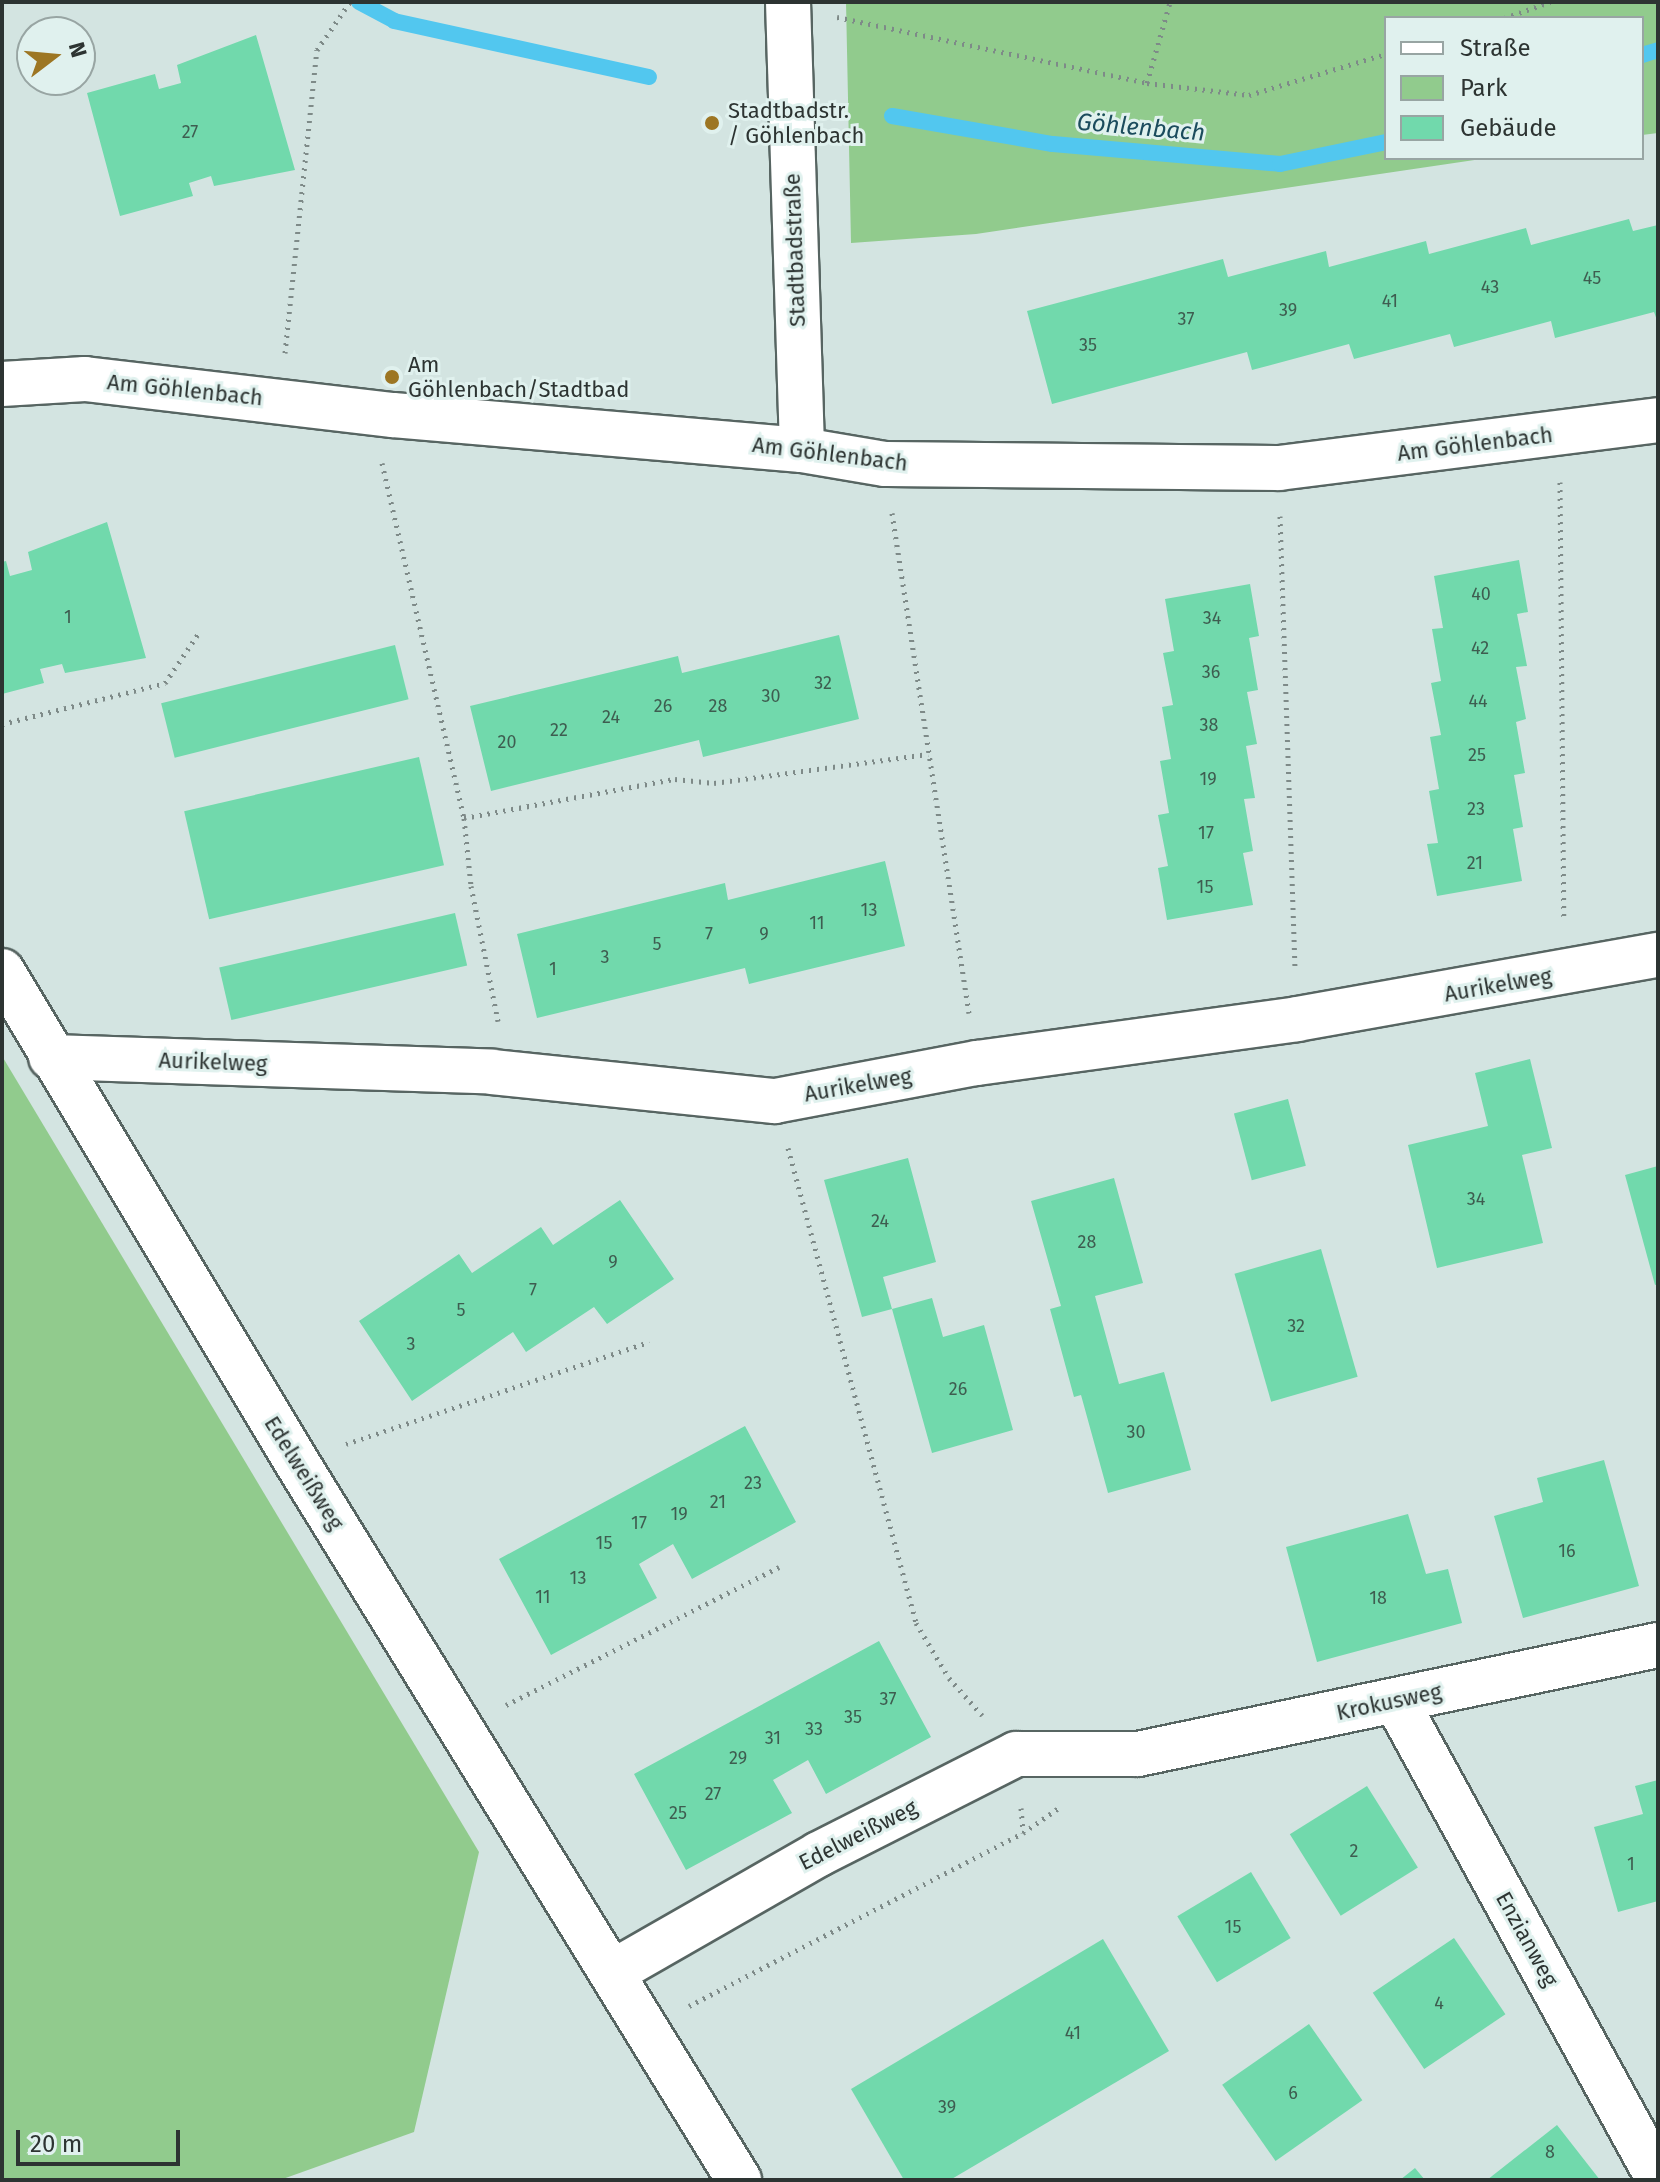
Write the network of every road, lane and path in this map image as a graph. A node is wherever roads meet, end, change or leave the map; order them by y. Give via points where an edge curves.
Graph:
1 (350, 2) edge
2 (1170, 2) edge
3 (1550, 2) edge
4 (788, 4) edge
5 (1510, 16) edge
6 (1384, 55) edge
7 (1147, 83) junction
8 (2, 384) edge
9 (280, 400) junction
10 (371, 412) junction
11 (1658, 420) edge
12 (1559, 433) junction
13 (802, 450) junction
14 (885, 464) junction
15 (1279, 468) junction
16 (198, 634) dead end
17 (2, 724) edge
18 (928, 754) junction
19 (464, 818) junction
20 (1658, 955) edge
21 (2, 971) edge
22 (1564, 974) junction
23 (1297, 1019) junction
24 (51, 1057) junction
25 (977, 1063) junction
26 (508, 1073) junction
27 (775, 1101) junction
28 (649, 1342) dead end
29 (296, 1461) junction
30 (779, 1567) dead end
31 (1658, 1645) edge
32 (1396, 1701) junction
33 (463, 1727) junction
34 (1120, 1752) joint
35 (1016, 1754) junction
36 (1061, 1806) dead end
37 (613, 1972) junction
38 (645, 2028) junction
39 (1658, 2178) edge
40 (739, 2180) edge

1 - 9 path via 317,50
2 - 7 path
3 - 5 path
4 - 7 path
4 - 13 street, Stadtbadstraße
6 - 7 path via 1249,95
8 - 9 street, Am Göhlenbach via 85,379
9 - 10 street, Am Göhlenbach
10 - 13 street, Am Göhlenbach
10 - 19 path
11 - 12 street, Am Göhlenbach
12 - 15 street, Am Göhlenbach
12 - 22 path
13 - 14 street, Am Göhlenbach
14 - 15 street, Am Göhlenbach
14 - 18 path
15 - 23 path
16 - 17 path via 165,683
18 - 19 path via 714,783 675,779
18 - 25 path
19 - 26 path via 471,886
20 - 22 street, Aurikelweg
21 - 24 street, Edelweißweg
22 - 23 street, Aurikelweg
23 - 25 street, Aurikelweg
24 - 26 street, Aurikelweg
24 - 29 street, Edelweißweg
25 - 27 street, Aurikelweg
26 - 27 street, Aurikelweg
27 - 35 path via 916,1623 949,1678
28 - 29 path
29 - 33 street, Edelweißweg
30 - 33 path
31 - 32 street, Krokusweg
32 - 34 street, Krokusweg via 1138,1754
32 - 39 street, Enzianweg
33 - 37 street, Edelweißweg
34 - 35 street, Edelweißweg
35 - 37 street, Edelweißweg via 819,1854
36 - 38 path via 1023,1833
37 - 38 street, Edelweißweg
38 - 40 street, Edelweißweg

